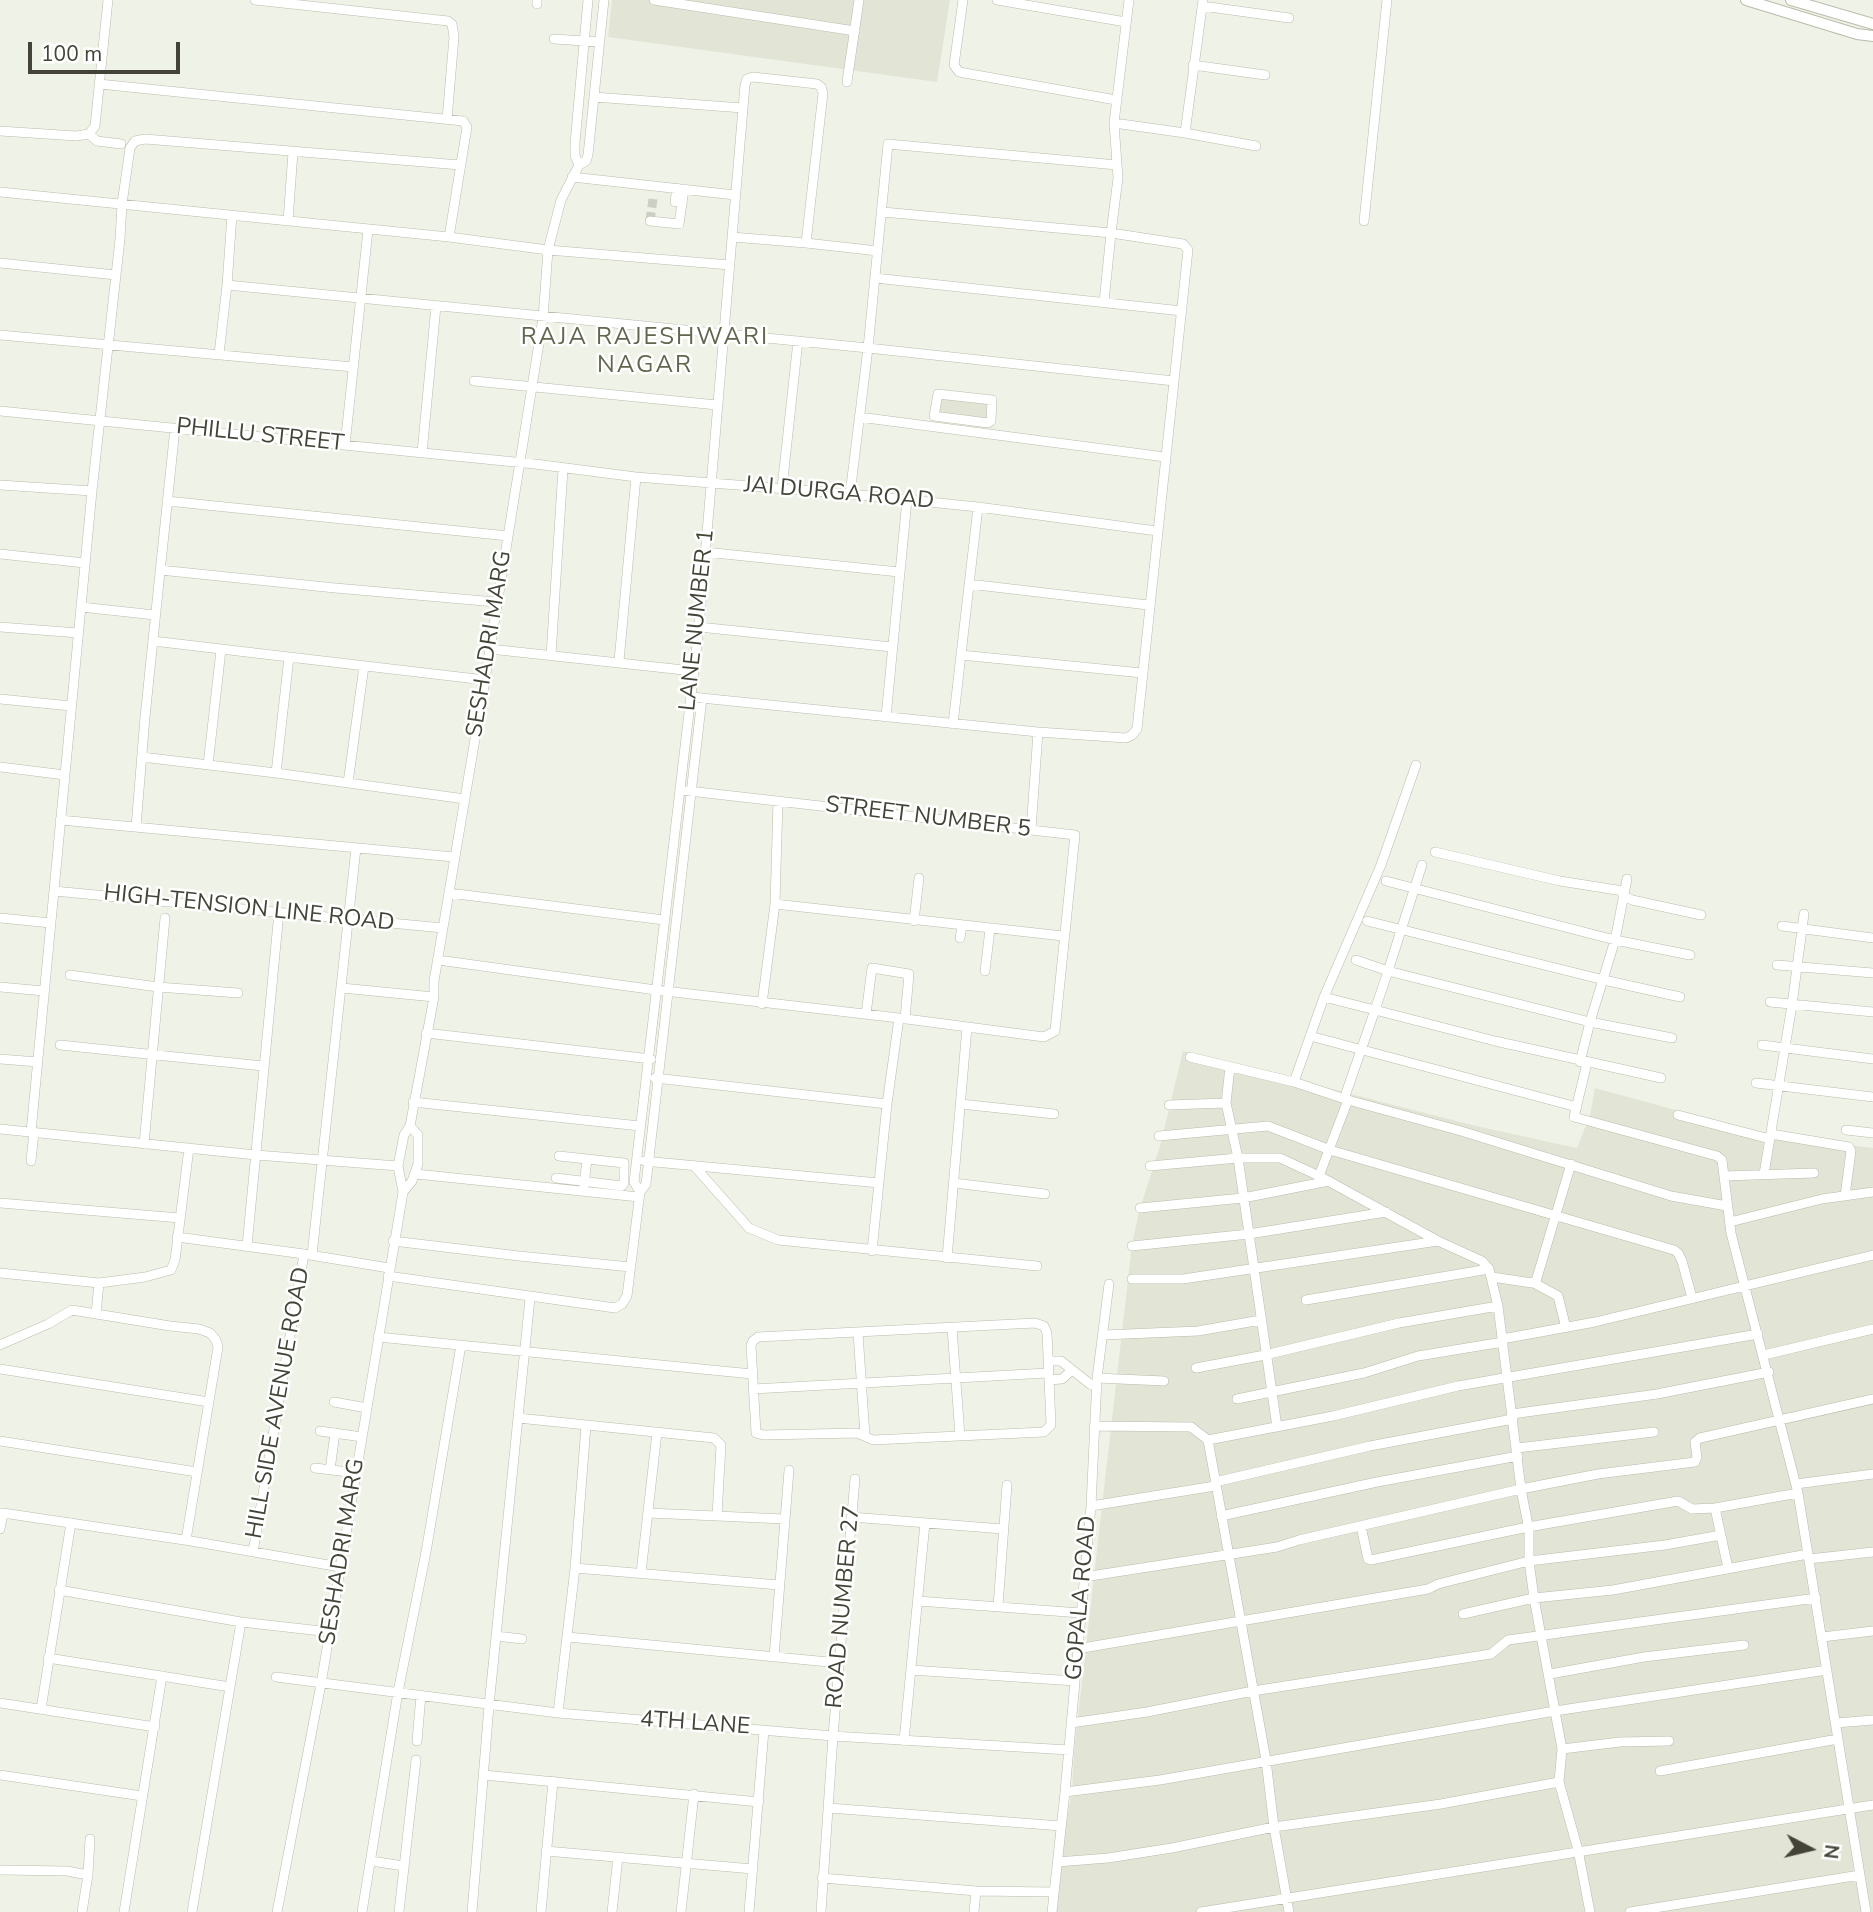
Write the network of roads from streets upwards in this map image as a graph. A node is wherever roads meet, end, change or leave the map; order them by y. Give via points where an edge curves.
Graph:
1 (108, 0) edge
2 (255, 0) edge
3 (588, 0) edge
4 (604, 0) edge
5 (654, 0) edge
6 (859, 0) edge
7 (964, 0) edge
8 (998, 0) edge
9 (1129, 0) edge
10 (1387, 0) edge
11 (1746, 0) edge
12 (1791, 0) edge
13 (1203, 3) edge
14 (1289, 18) dead end
15 (1126, 22) junction
16 (1873, 23) edge
17 (855, 31) junction
18 (1873, 36) edge
19 (554, 39) dead end
20 (583, 41) junction
21 (600, 42) junction
22 (1193, 65) junction
23 (1265, 75) dead end
24 (848, 82) dead end
25 (99, 84) junction
26 (594, 97) junction
27 (1116, 100) junction
28 (743, 108) junction
29 (447, 119) junction
30 (1114, 123) junction
31 (0, 131) edge
32 (1185, 132) junction
33 (89, 134) junction
34 (121, 144) dead end
35 (1256, 146) dead end
36 (293, 152) junction
37 (460, 165) junction
38 (579, 165) junction
39 (1117, 166) junction
40 (572, 177) junction
41 (680, 189) junction
42 (0, 192) edge
43 (736, 195) junction
44 (675, 202) dead end
45 (122, 204) junction
46 (883, 212) junction
47 (232, 215) junction
48 (288, 221) junction
49 (1364, 221) dead end
50 (650, 222) dead end
51 (368, 230) junction
52 (1111, 233) junction
53 (449, 237) junction
54 (732, 237) junction
55 (806, 243) junction
56 (548, 250) junction
57 (878, 251) junction
58 (0, 263) edge
59 (730, 265) junction
60 (116, 275) junction
61 (875, 278) junction
62 (227, 285) junction
63 (361, 298) junction
64 (1104, 302) junction
65 (436, 306) junction
66 (1182, 311) junction
67 (543, 317) junction
68 (724, 333) junction
69 (0, 335) edge
70 (798, 341) junction
71 (109, 344) junction
72 (868, 348) junction
73 (219, 355) junction
74 (354, 367) junction
75 (474, 381) dead end
76 (1174, 381) junction
77 (531, 387) junction
78 (717, 405) junction
79 (0, 411) edge
80 (859, 417) junction
81 (944, 417) junction
82 (962, 420) junction
83 (99, 421) junction
84 (980, 422) junction
85 (174, 428) junction
86 (943, 428) junction
87 (961, 430) junction
88 (978, 432) junction
89 (345, 445) junction
90 (422, 453) junction
91 (1165, 457) junction
92 (519, 462) junction
93 (563, 468) junction
94 (636, 477) junction
95 (711, 482) junction
96 (0, 485) edge
97 (782, 488) junction
98 (92, 491) junction
99 (850, 494) junction
100 (907, 500) junction
101 (167, 501) junction
102 (978, 507) junction
103 (1157, 531) junction
104 (508, 536) junction
105 (705, 552) junction
106 (0, 554) edge
107 (85, 563) junction
108 (160, 570) junction
109 (899, 572) junction
110 (969, 584) junction
111 (496, 602) junction
112 (1148, 605) junction
113 (81, 607) junction
114 (155, 615) junction
115 (0, 627) edge
116 (699, 627) junction
117 (78, 633) junction
118 (153, 641) junction
119 (892, 647) junction
120 (490, 649) junction
121 (221, 650) junction
122 (551, 655) junction
123 (961, 655) junction
124 (289, 657) junction
125 (618, 661) junction
126 (364, 666) junction
127 (693, 671) junction
128 (1142, 673) junction
129 (485, 680) junction
130 (691, 697) junction
131 (702, 698) junction
132 (0, 699) edge
133 (71, 706) junction
134 (886, 717) junction
135 (953, 724) junction
136 (1038, 732) junction
137 (142, 757) junction
138 (208, 765) junction
139 (1416, 765) dead end
140 (0, 766) edge
141 (276, 774) junction
142 (65, 775) junction
143 (348, 783) junction
144 (680, 790) junction
145 (691, 792) junction
146 (465, 799) junction
147 (778, 801) junction
148 (60, 820) junction
149 (136, 827) junction
150 (1031, 830) junction
151 (356, 848) junction
152 (1435, 852) dead end
153 (454, 857) junction
154 (1422, 865) dead end
155 (919, 878) dead end
156 (1627, 879) dead end
157 (1386, 881) dead end
158 (1413, 889) junction
159 (54, 891) junction
160 (449, 893) junction
161 (1623, 893) junction
162 (775, 904) junction
163 (279, 912) junction
164 (1804, 914) dead end
165 (1701, 915) dead end
166 (0, 918) edge
167 (164, 918) dead end
168 (349, 919) junction
169 (664, 920) junction
170 (914, 921) junction
171 (1367, 921) dead end
172 (51, 923) junction
173 (962, 926) junction
174 (1782, 926) dead end
175 (443, 928) junction
176 (990, 929) junction
177 (1802, 929) junction
178 (1400, 930) junction
179 (1063, 936) junction
180 (1873, 937) edge
181 (960, 938) dead end
182 (1615, 940) junction
183 (1690, 955) dead end
184 (438, 960) junction
185 (1356, 960) dead end
186 (1777, 965) dead end
187 (1797, 968) junction
188 (985, 971) dead end
189 (1388, 971) junction
190 (1873, 973) edge
191 (70, 975) dead end
192 (1604, 980) junction
193 (0, 987) edge
194 (158, 987) junction
195 (342, 988) junction
196 (656, 990) junction
197 (44, 991) junction
198 (668, 992) junction
199 (238, 993) dead end
200 (434, 997) junction
201 (1324, 997) junction
202 (1680, 997) dead end
203 (1770, 1002) dead end
204 (762, 1004) junction
205 (1792, 1005) junction
206 (1375, 1010) junction
207 (1873, 1012) edge
208 (866, 1014) junction
209 (902, 1018) junction
210 (1590, 1022) junction
211 (967, 1027) junction
212 (426, 1033) junction
213 (1310, 1036) junction
214 (1672, 1038) dead end
215 (60, 1045) dead end
216 (1762, 1045) dead end
217 (1784, 1049) junction
218 (1362, 1051) junction
219 (152, 1055) junction
220 (1190, 1057) dead end
221 (648, 1058) junction
222 (0, 1059) edge
223 (1873, 1059) edge
224 (660, 1060) junction
225 (38, 1062) junction
226 (1584, 1062) junction
227 (263, 1066) junction
228 (1230, 1067) junction
229 (646, 1077) junction
230 (1661, 1078) dead end
231 (658, 1079) junction
232 (1294, 1082) junction
233 (1756, 1083) dead end
234 (1778, 1087) junction
235 (1873, 1097) edge
236 (1346, 1100) junction
237 (414, 1102) junction
238 (1226, 1103) junction
239 (887, 1104) junction
240 (961, 1104) junction
241 (1169, 1105) dead end
242 (1577, 1107) junction
243 (1054, 1114) dead end
244 (1678, 1115) dead end
245 (410, 1126) junction
246 (640, 1126) junction
247 (1232, 1128) junction
248 (0, 1129) edge
249 (1846, 1130) dead end
250 (33, 1132) junction
251 (1873, 1133) edge
252 (1159, 1136) dead end
253 (1771, 1136) junction
254 (144, 1144) junction
255 (189, 1148) junction
256 (1330, 1150) junction
257 (256, 1155) junction
258 (559, 1156) dead end
259 (1238, 1158) junction
260 (587, 1159) junction
261 (636, 1160) junction
262 (31, 1161) dead end
263 (320, 1161) junction
264 (648, 1162) junction
265 (1571, 1164) junction
266 (398, 1166) junction
267 (1150, 1166) dead end
268 (695, 1167) junction
269 (415, 1174) junction
270 (1764, 1174) junction
271 (1814, 1174) dead end
272 (1320, 1176) junction
273 (1724, 1176) junction
274 (556, 1178) dead end
275 (1329, 1181) junction
276 (879, 1182) junction
277 (954, 1183) junction
278 (584, 1186) junction
279 (403, 1192) junction
280 (1873, 1192) edge
281 (1045, 1194) dead end
282 (639, 1195) junction
283 (1846, 1196) junction
284 (1243, 1198) junction
285 (0, 1203) edge
286 (1727, 1206) junction
287 (1140, 1209) dead end
288 (1386, 1212) junction
289 (1556, 1217) junction
290 (180, 1218) junction
291 (1730, 1222) junction
292 (1249, 1234) junction
293 (177, 1237) junction
294 (393, 1241) junction
295 (1438, 1241) junction
296 (247, 1246) junction
297 (1132, 1246) dead end
298 (872, 1251) junction
299 (308, 1254) junction
300 (1873, 1255) edge
301 (947, 1258) junction
302 (1037, 1266) dead end
303 (631, 1267) junction
304 (1255, 1269) junction
305 (388, 1272) junction
306 (0, 1273) edge
307 (1491, 1273) junction
308 (1132, 1279) dead end
309 (99, 1283) junction
310 (1534, 1283) junction
311 (1109, 1284) dead end
312 (1744, 1285) junction
313 (530, 1298) junction
314 (1692, 1298) junction
315 (1306, 1300) dead end
316 (1498, 1306) junction
317 (96, 1314) junction
318 (1261, 1320) junction
319 (952, 1328) junction
320 (1566, 1328) junction
321 (1873, 1329) edge
322 (858, 1333) junction
323 (1102, 1335) junction
324 (1758, 1335) junction
325 (378, 1337) junction
326 (1503, 1341) junction
327 (0, 1345) edge
328 (461, 1345) junction
329 (525, 1351) junction
330 (1265, 1355) junction
331 (1764, 1355) junction
332 (1048, 1361) junction
333 (1196, 1368) dead end
334 (0, 1369) edge
335 (1072, 1370) junction
336 (1769, 1372) junction
337 (752, 1374) junction
338 (1049, 1376) junction
339 (956, 1377) junction
340 (1508, 1377) junction
341 (1164, 1381) dead end
342 (1097, 1382) junction
343 (861, 1383) junction
344 (753, 1389) junction
345 (1270, 1392) junction
346 (1237, 1399) dead end
347 (1873, 1399) edge
348 (209, 1402) junction
349 (334, 1402) dead end
350 (367, 1408) junction
351 (1513, 1416) junction
352 (518, 1418) junction
353 (1781, 1421) junction
354 (586, 1425) junction
355 (1094, 1426) junction
356 (1277, 1427) junction
357 (320, 1431) dead end
358 (657, 1432) junction
359 (1654, 1432) dead end
360 (335, 1433) junction
361 (865, 1436) junction
362 (960, 1436) junction
363 (362, 1437) junction
364 (1208, 1440) junction
365 (0, 1441) edge
366 (1518, 1452) junction
367 (315, 1468) dead end
368 (330, 1470) junction
369 (789, 1470) dead end
370 (197, 1472) junction
371 (356, 1473) junction
372 (1873, 1474) edge
373 (855, 1479) dead end
374 (1215, 1484) junction
375 (1006, 1485) dead end
376 (1797, 1488) junction
377 (1521, 1489) junction
378 (1091, 1506) junction
379 (1716, 1508) junction
380 (1, 1513) edge
381 (648, 1513) junction
382 (717, 1516) junction
383 (1221, 1516) junction
384 (851, 1517) junction
385 (784, 1519) junction
386 (71, 1523) junction
387 (925, 1523) junction
388 (1361, 1526) junction
389 (1528, 1527) junction
390 (0, 1529) edge
391 (1003, 1529) junction
392 (1721, 1535) junction
393 (186, 1540) junction
394 (253, 1552) junction
395 (1873, 1552) edge
396 (1228, 1554) junction
397 (1809, 1557) junction
398 (1529, 1561) junction
399 (340, 1567) junction
400 (575, 1568) junction
401 (1728, 1569) junction
402 (641, 1573) junction
403 (1084, 1577) junction
404 (779, 1585) junction
405 (59, 1590) junction
406 (1534, 1598) junction
407 (1815, 1598) junction
408 (918, 1601) junction
409 (998, 1606) junction
410 (1081, 1614) junction
411 (1464, 1614) dead end
412 (1240, 1621) junction
413 (241, 1622) junction
414 (1873, 1631) edge
415 (330, 1632) junction
416 (496, 1636) junction
417 (1542, 1636) junction
418 (568, 1637) junction
419 (1822, 1637) junction
420 (522, 1639) dead end
421 (1744, 1645) dead end
422 (1077, 1649) junction
423 (774, 1657) junction
424 (48, 1658) junction
425 (839, 1663) junction
426 (911, 1670) junction
427 (1827, 1670) junction
428 (1550, 1674) junction
429 (162, 1676) junction
430 (276, 1678) dead end
431 (1075, 1681) junction
432 (321, 1684) junction
433 (230, 1687) junction
434 (1253, 1691) junction
435 (398, 1692) junction
436 (421, 1695) junction
437 (0, 1703) edge
438 (489, 1706) junction
439 (41, 1709) junction
440 (1555, 1711) junction
441 (558, 1713) junction
442 (1873, 1720) edge
443 (1071, 1723) junction
444 (1836, 1723) junction
445 (155, 1727) junction
446 (764, 1730) junction
447 (833, 1736) junction
448 (1838, 1739) junction
449 (417, 1741) dead end
450 (904, 1741) junction
451 (1669, 1741) dead end
452 (1562, 1749) junction
453 (1069, 1750) junction
454 (416, 1760) dead end
455 (1266, 1760) junction
456 (1660, 1771) dead end
457 (0, 1774) edge
458 (484, 1774) junction
459 (552, 1781) junction
460 (1559, 1782) junction
461 (1065, 1792) junction
462 (694, 1794) junction
463 (142, 1796) junction
464 (759, 1802) junction
465 (1873, 1805) edge
466 (829, 1808) junction
467 (1849, 1808) junction
468 (1060, 1826) junction
469 (1274, 1828) junction
470 (90, 1839) dead end
471 (1578, 1850) junction
472 (546, 1851) junction
473 (618, 1857) junction
474 (371, 1861) junction
475 (1057, 1862) junction
476 (686, 1864) junction
477 (404, 1866) junction
478 (753, 1869) junction
479 (0, 1870) edge
480 (88, 1875) junction
481 (1860, 1875) junction
482 (822, 1878) junction
483 (976, 1891) junction
484 (1055, 1892) junction
485 (1286, 1897) junction
486 (82, 1912) edge
487 (124, 1912) edge
488 (192, 1912) edge
489 (277, 1912) edge
490 (362, 1912) edge
491 (399, 1912) edge
492 (472, 1912) edge
493 (541, 1912) edge
494 (612, 1912) edge
495 (681, 1912) edge
496 (749, 1912) edge
497 (821, 1912) edge
498 (974, 1912) edge
499 (1052, 1912) edge
500 (1201, 1912) edge
501 (1289, 1912) edge
502 (1590, 1912) edge
503 (1630, 1912) edge
504 (1866, 1912) edge

1 - 25 street
2 - 29 street via 448,21 454,37
3 - 20 street
4 - 21 street, SESHADRI MARG
5 - 17 street
6 - 17 street
7 - 27 street via 954,65 958,72
8 - 15 street
9 - 15 street
10 - 49 street
11 - 18 street
12 - 16 street
13 - 14 street
13 - 22 street
15 - 27 street
17 - 24 street
19 - 20 street
20 - 21 street
20 - 38 street via 575,143
21 - 26 street, SESHADRI MARG
22 - 23 street
22 - 32 street
25 - 29 street
25 - 33 street via 95,126
26 - 28 street
26 - 38 street, SESHADRI MARG via 589,155
27 - 30 street
28 - 43 street, LANE NUMBER 1
28 - 55 street, LANE NUMBER 1 via 747,79 753,77 821,87
29 - 37 street via 467,124
30 - 32 street
30 - 39 street
31 - 33 street
32 - 35 street
33 - 34 street via 97,141
36 - 37 street
36 - 45 street via 139,139 130,148
36 - 48 street
37 - 53 street
38 - 40 street, SESHADRI MARG
39 - 46 street via 888,144
39 - 52 street
40 - 41 street via 654,191
40 - 56 street, SESHADRI MARG
41 - 43 street
41 - 44 street
41 - 50 street via 678,225
42 - 45 street
43 - 54 street, LANE NUMBER 1
45 - 47 street
45 - 60 street
46 - 52 street
46 - 57 street
47 - 48 street
47 - 62 street
48 - 51 street
51 - 53 street
51 - 63 street
52 - 64 street
52 - 66 street via 1183,244 1188,250
53 - 56 street
54 - 55 street
54 - 59 street, LANE NUMBER 1
55 - 57 street
56 - 59 street
56 - 67 street, SESHADRI MARG
57 - 61 street
58 - 60 street
59 - 68 street, LANE NUMBER 1
60 - 71 street
61 - 64 street
61 - 72 street
62 - 63 street
62 - 73 street
63 - 65 street
63 - 74 street
64 - 66 street
65 - 67 street
65 - 90 street
66 - 76 street
67 - 68 street
67 - 77 street, SESHADRI MARG
68 - 70 street
68 - 78 street, LANE NUMBER 1
69 - 71 street
70 - 72 street
70 - 97 street
71 - 73 street
71 - 83 street
72 - 76 street
72 - 80 street
73 - 74 street
74 - 89 street
75 - 77 street
76 - 91 street
77 - 78 street
77 - 92 street, SESHADRI MARG
78 - 95 street, LANE NUMBER 1
79 - 83 street, PHILLU STREET
80 - 86 street
80 - 99 street
81 - 82 street
81 - 84 street via 933,415 937,394 992,400 990,422
81 - 86 street
82 - 84 street
82 - 87 street
83 - 85 street, PHILLU STREET
83 - 98 street
84 - 88 street
85 - 89 street, PHILLU STREET
85 - 101 street
86 - 87 street
87 - 88 street
88 - 91 street
89 - 90 street, PHILLU STREET
90 - 92 street, PHILLU STREET
91 - 103 street
92 - 93 street, JAI DURGA ROAD
92 - 104 street, SESHADRI MARG
93 - 94 street, JAI DURGA ROAD
93 - 122 street
94 - 95 street, JAI DURGA ROAD
94 - 125 street
95 - 97 street, JAI DURGA ROAD
95 - 105 street, LANE NUMBER 1
96 - 98 street
97 - 99 street, JAI DURGA ROAD
98 - 107 street
99 - 100 street, JAI DURGA ROAD
100 - 102 street, JAI DURGA ROAD
100 - 109 street
101 - 104 street
101 - 108 street
102 - 103 street, JAI DURGA ROAD
102 - 110 street
103 - 112 street
104 - 111 street, SESHADRI MARG
105 - 109 street
105 - 116 street, LANE NUMBER 1
106 - 107 street
107 - 113 street
108 - 111 street
108 - 114 street
109 - 119 street
110 - 112 street
110 - 123 street
111 - 120 street, SESHADRI MARG
112 - 128 street
113 - 114 street
113 - 117 street
114 - 118 street
115 - 117 street
116 - 119 street
116 - 127 street, LANE NUMBER 1
117 - 133 street
118 - 121 street
118 - 137 street
119 - 134 street
120 - 122 street
120 - 129 street, SESHADRI MARG
121 - 124 street
121 - 138 street
122 - 125 street
123 - 128 street
123 - 135 street
124 - 126 street
124 - 141 street
125 - 127 street
126 - 129 street
126 - 143 street
127 - 130 street, LANE NUMBER 1
128 - 136 street via 1137,729 1132,736
129 - 146 street, SESHADRI MARG
130 - 131 street
130 - 144 street, LANE NUMBER 1
131 - 134 street
131 - 145 street
132 - 133 street
133 - 142 street
134 - 135 street
135 - 136 street
136 - 150 street
137 - 138 street
137 - 149 street
138 - 141 street
139 - 201 street via 1381,865
140 - 142 street
141 - 143 street
142 - 148 street
143 - 146 street
144 - 145 street, STREET NUMBER 5
144 - 169 street, LANE NUMBER 1
145 - 147 street, STREET NUMBER 5
145 - 198 street
146 - 153 street, SESHADRI MARG
147 - 150 street, STREET NUMBER 5
147 - 162 street
148 - 149 street
148 - 159 street
149 - 151 street
150 - 179 street, STREET NUMBER 5 via 1075,835
151 - 153 street
151 - 168 street, HILL SIDE AVENUE ROAD
152 - 161 street
153 - 160 street, SESHADRI MARG
154 - 158 street
155 - 170 street
156 - 161 street
157 - 158 street
158 - 178 street
158 - 182 street
159 - 163 street, HIGH-TENSION LINE ROAD
159 - 172 street
160 - 169 street
160 - 175 street, SESHADRI MARG
161 - 165 street via 1633,900
161 - 182 street
162 - 170 street
162 - 204 street
163 - 168 street, HIGH-TENSION LINE ROAD
163 - 227 street
164 - 177 street
166 - 172 street
167 - 194 street
168 - 175 street, HIGH-TENSION LINE ROAD
168 - 195 street, HILL SIDE AVENUE ROAD
169 - 196 street, LANE NUMBER 1
170 - 173 street
171 - 178 street
172 - 197 street
173 - 176 street
173 - 181 street
174 - 177 street
175 - 184 street, SESHADRI MARG
176 - 179 street
176 - 188 street
177 - 180 street
177 - 187 street
178 - 189 street
178 - 192 street
179 - 211 street via 1056,1026 1051,1035
182 - 183 street
182 - 192 street
184 - 196 street
184 - 200 street, SESHADRI MARG
185 - 189 street
186 - 187 street
187 - 190 street
187 - 205 street
189 - 206 street
189 - 210 street
191 - 194 street
192 - 202 street
192 - 210 street
193 - 197 street
194 - 199 street
194 - 219 street
195 - 200 street
195 - 263 street, HILL SIDE AVENUE ROAD
196 - 198 street
196 - 221 street, LANE NUMBER 1
197 - 225 street
198 - 204 street
198 - 224 street
200 - 212 street, SESHADRI MARG
201 - 206 street
201 - 213 street
203 - 205 street
204 - 208 street
205 - 207 street
205 - 217 street
206 - 218 street
206 - 226 street
208 - 209 street
208 - 209 street via 871,969 884,970 909,974
209 - 211 street
209 - 239 street
210 - 214 street
210 - 226 street
211 - 240 street
212 - 221 street
212 - 237 street, SESHADRI MARG
213 - 218 street
213 - 232 street
215 - 219 street
216 - 217 street
217 - 223 street
217 - 234 street
218 - 236 street
218 - 242 street
219 - 227 street
219 - 254 street
220 - 228 street
221 - 224 street
221 - 229 street, LANE NUMBER 1
222 - 225 street
224 - 231 street
225 - 250 street
226 - 230 street
226 - 242 street
227 - 257 street
228 - 232 street
228 - 238 street
229 - 231 street
229 - 246 street, LANE NUMBER 1
231 - 239 street
231 - 264 street
232 - 236 street
233 - 234 street
234 - 235 street
234 - 253 street
236 - 256 street
236 - 265 street
237 - 245 street, SESHADRI MARG
237 - 246 street
238 - 241 street
238 - 247 street
239 - 276 street
240 - 243 street
240 - 277 street
242 - 273 street via 1574,1117 1720,1157
244 - 253 street
245 - 266 street, SESHADRI MARG
245 - 269 street, SESHADRI MARG via 418,1135
246 - 261 street, LANE NUMBER 1
247 - 252 street
247 - 256 street via 1268,1126
247 - 259 street
248 - 250 street
249 - 251 street
250 - 254 street
250 - 262 street
253 - 270 street
253 - 283 street via 1849,1147
254 - 255 street
255 - 257 street
255 - 290 street
256 - 272 street
256 - 289 street
257 - 263 street
257 - 296 street
258 - 260 street
259 - 267 street
259 - 272 street via 1280,1158
259 - 284 street
260 - 278 street
260 - 278 street via 625,1166 622,1186
261 - 264 street
261 - 282 street, LANE NUMBER 1 via 634,1182
263 - 266 street
263 - 299 street, HILL SIDE AVENUE ROAD
264 - 268 street
264 - 282 street via 646,1184
265 - 286 street via 1671,1196
265 - 289 street
266 - 279 street, SESHADRI MARG
268 - 276 street
268 - 298 street via 749,1228 762,1236
269 - 278 street
269 - 279 street, SESHADRI MARG
270 - 271 street
270 - 273 street
272 - 275 street
273 - 286 street
274 - 278 street
275 - 284 street
275 - 288 street
276 - 298 street
277 - 281 street
277 - 301 street
278 - 282 street
279 - 294 street, SESHADRI MARG
280 - 283 street
282 - 303 street
283 - 291 street
284 - 287 street
284 - 292 street
285 - 290 street
286 - 291 street
288 - 292 street
288 - 295 street
289 - 310 street
289 - 314 street via 1678,1253
290 - 293 street
291 - 312 street
292 - 297 street
292 - 304 street
293 - 296 street
293 - 309 street via 171,1270
294 - 303 street
294 - 305 street, SESHADRI MARG
295 - 304 street
295 - 307 street via 1482,1261
296 - 299 street
298 - 301 street
299 - 305 street
299 - 394 street, HILL SIDE AVENUE ROAD
300 - 312 street
301 - 302 street
303 - 313 street via 627,1296 615,1308
304 - 308 street via 1183,1279
304 - 318 street
305 - 313 street
305 - 325 street, SESHADRI MARG
306 - 309 street
307 - 310 street
307 - 315 street
307 - 316 street
309 - 317 street
310 - 320 street via 1559,1296
311 - 323 street, GOPALA ROAD
312 - 314 street
312 - 324 street
313 - 329 street
314 - 320 street
316 - 326 street
316 - 330 street via 1399,1323
317 - 327 street via 72,1310
317 - 348 street via 210,1334 218,1348
318 - 323 street via 1198,1331
318 - 330 street
319 - 322 street
319 - 332 street via 1040,1324 1047,1333
319 - 339 street
320 - 326 street
321 - 331 street
322 - 337 street via 758,1337 751,1345
322 - 343 street
323 - 342 street, GOPALA ROAD
324 - 331 street
324 - 340 street
325 - 328 street
325 - 350 street, SESHADRI MARG
326 - 340 street
326 - 345 street via 1418,1356 1363,1373
328 - 329 street
328 - 435 street
329 - 337 street
329 - 352 street
330 - 333 street
330 - 345 street
331 - 336 street
332 - 335 street via 1061,1361
332 - 338 street
334 - 348 street
335 - 338 street via 1062,1379
335 - 342 street via 1090,1384
336 - 351 street
336 - 353 street
337 - 344 street
338 - 339 street
338 - 362 street via 1049,1429
339 - 343 street
339 - 362 street
340 - 351 street
340 - 356 street
341 - 342 street
342 - 355 street, GOPALA ROAD
343 - 344 street
343 - 361 street
344 - 361 street via 755,1429 760,1434
345 - 346 street
345 - 356 street
347 - 353 street
348 - 370 street
349 - 350 street
350 - 363 street, SESHADRI MARG
351 - 366 street
351 - 374 street
352 - 354 street
352 - 416 street
353 - 376 street
353 - 377 street via 1697,1440 1695,1462
354 - 358 street
354 - 400 street
355 - 364 street via 1191,1427
355 - 378 street, GOPALA ROAD
356 - 364 street
357 - 360 street
358 - 381 street
358 - 382 street via 719,1441
359 - 366 street
360 - 363 street
360 - 368 street
361 - 362 street via 873,1440
363 - 371 street, SESHADRI MARG
364 - 374 street
365 - 370 street
366 - 377 street
366 - 383 street
367 - 368 street
368 - 371 street
369 - 385 street
370 - 393 street
371 - 399 street, SESHADRI MARG
372 - 376 street
373 - 384 street, ROAD NUMBER 27
374 - 378 street
374 - 383 street
375 - 391 street
376 - 379 street
376 - 397 street
377 - 388 street
377 - 389 street
378 - 403 street, GOPALA ROAD
379 - 389 street via 1692,1509 1678,1501
379 - 392 street
380 - 386 street
380 - 390 street
381 - 382 street
381 - 402 street
382 - 385 street
383 - 396 street
384 - 387 street
384 - 425 street, ROAD NUMBER 27
385 - 404 street
386 - 393 street
386 - 405 street
387 - 391 street
387 - 408 street
388 - 389 street via 1369,1560
388 - 396 street
389 - 398 street
391 - 409 street
392 - 398 street
392 - 401 street
393 - 394 street
394 - 399 street
395 - 397 street
396 - 403 street
396 - 412 street
397 - 401 street
397 - 407 street
398 - 406 street
398 - 412 street via 1429,1589
399 - 415 street, SESHADRI MARG
400 - 402 street
400 - 418 street
401 - 406 street via 1613,1590
402 - 404 street
403 - 410 street, GOPALA ROAD
404 - 423 street
405 - 413 street
405 - 424 street
406 - 411 street
406 - 417 street
407 - 417 street
407 - 419 street
408 - 409 street
408 - 426 street
409 - 410 street
410 - 422 street, GOPALA ROAD
412 - 422 street
412 - 434 street
413 - 415 street
413 - 433 street
414 - 419 street
415 - 432 street, SESHADRI MARG
416 - 420 street
416 - 438 street
417 - 428 street
417 - 434 street via 1508,1640 1491,1654
418 - 423 street
418 - 441 street
419 - 427 street
421 - 428 street
422 - 431 street, GOPALA ROAD
423 - 425 street
424 - 429 street
424 - 439 street
425 - 447 street, ROAD NUMBER 27
426 - 431 street
426 - 450 street
427 - 440 street
427 - 444 street
428 - 440 street
429 - 433 street
429 - 445 street
430 - 432 street, 4TH LANE
431 - 443 street, GOPALA ROAD
432 - 435 street, 4TH LANE
432 - 489 street, SESHADRI MARG
433 - 488 street
434 - 443 street
434 - 455 street
435 - 436 street, 4TH LANE
435 - 474 street
436 - 438 street, 4TH LANE
436 - 449 street
437 - 439 street
438 - 441 street, 4TH LANE
438 - 458 street
439 - 445 street
440 - 452 street
440 - 455 street
441 - 446 street, 4TH LANE
442 - 444 street
443 - 453 street, GOPALA ROAD
444 - 448 street
445 - 463 street
446 - 447 street, 4TH LANE
446 - 464 street
447 - 450 street, 4TH LANE
447 - 466 street, ROAD NUMBER 27
448 - 456 street
448 - 467 street
450 - 453 street, 4TH LANE
451 - 452 street
452 - 460 street
453 - 461 street, GOPALA ROAD
454 - 477 street
455 - 461 street
455 - 469 street
457 - 463 street
458 - 459 street
458 - 492 street
459 - 462 street
459 - 472 street
460 - 469 street
460 - 471 street
461 - 468 street, GOPALA ROAD
462 - 464 street
462 - 476 street
463 - 487 street
464 - 478 street
465 - 467 street
466 - 468 street
466 - 482 street, ROAD NUMBER 27
467 - 471 street
467 - 481 street
468 - 475 street, GOPALA ROAD
469 - 475 street via 1172,1848
469 - 485 street
470 - 480 street
471 - 485 street
471 - 502 street
472 - 473 street
472 - 493 street
473 - 476 street
473 - 494 street
474 - 477 street
474 - 490 street
475 - 484 street, GOPALA ROAD
476 - 478 street
476 - 495 street
477 - 491 street
478 - 496 street
479 - 480 street
480 - 486 street
481 - 503 street
481 - 504 street
482 - 483 street
482 - 497 street, ROAD NUMBER 27
483 - 484 street
483 - 498 street
484 - 499 street, GOPALA ROAD
485 - 500 street
485 - 501 street

